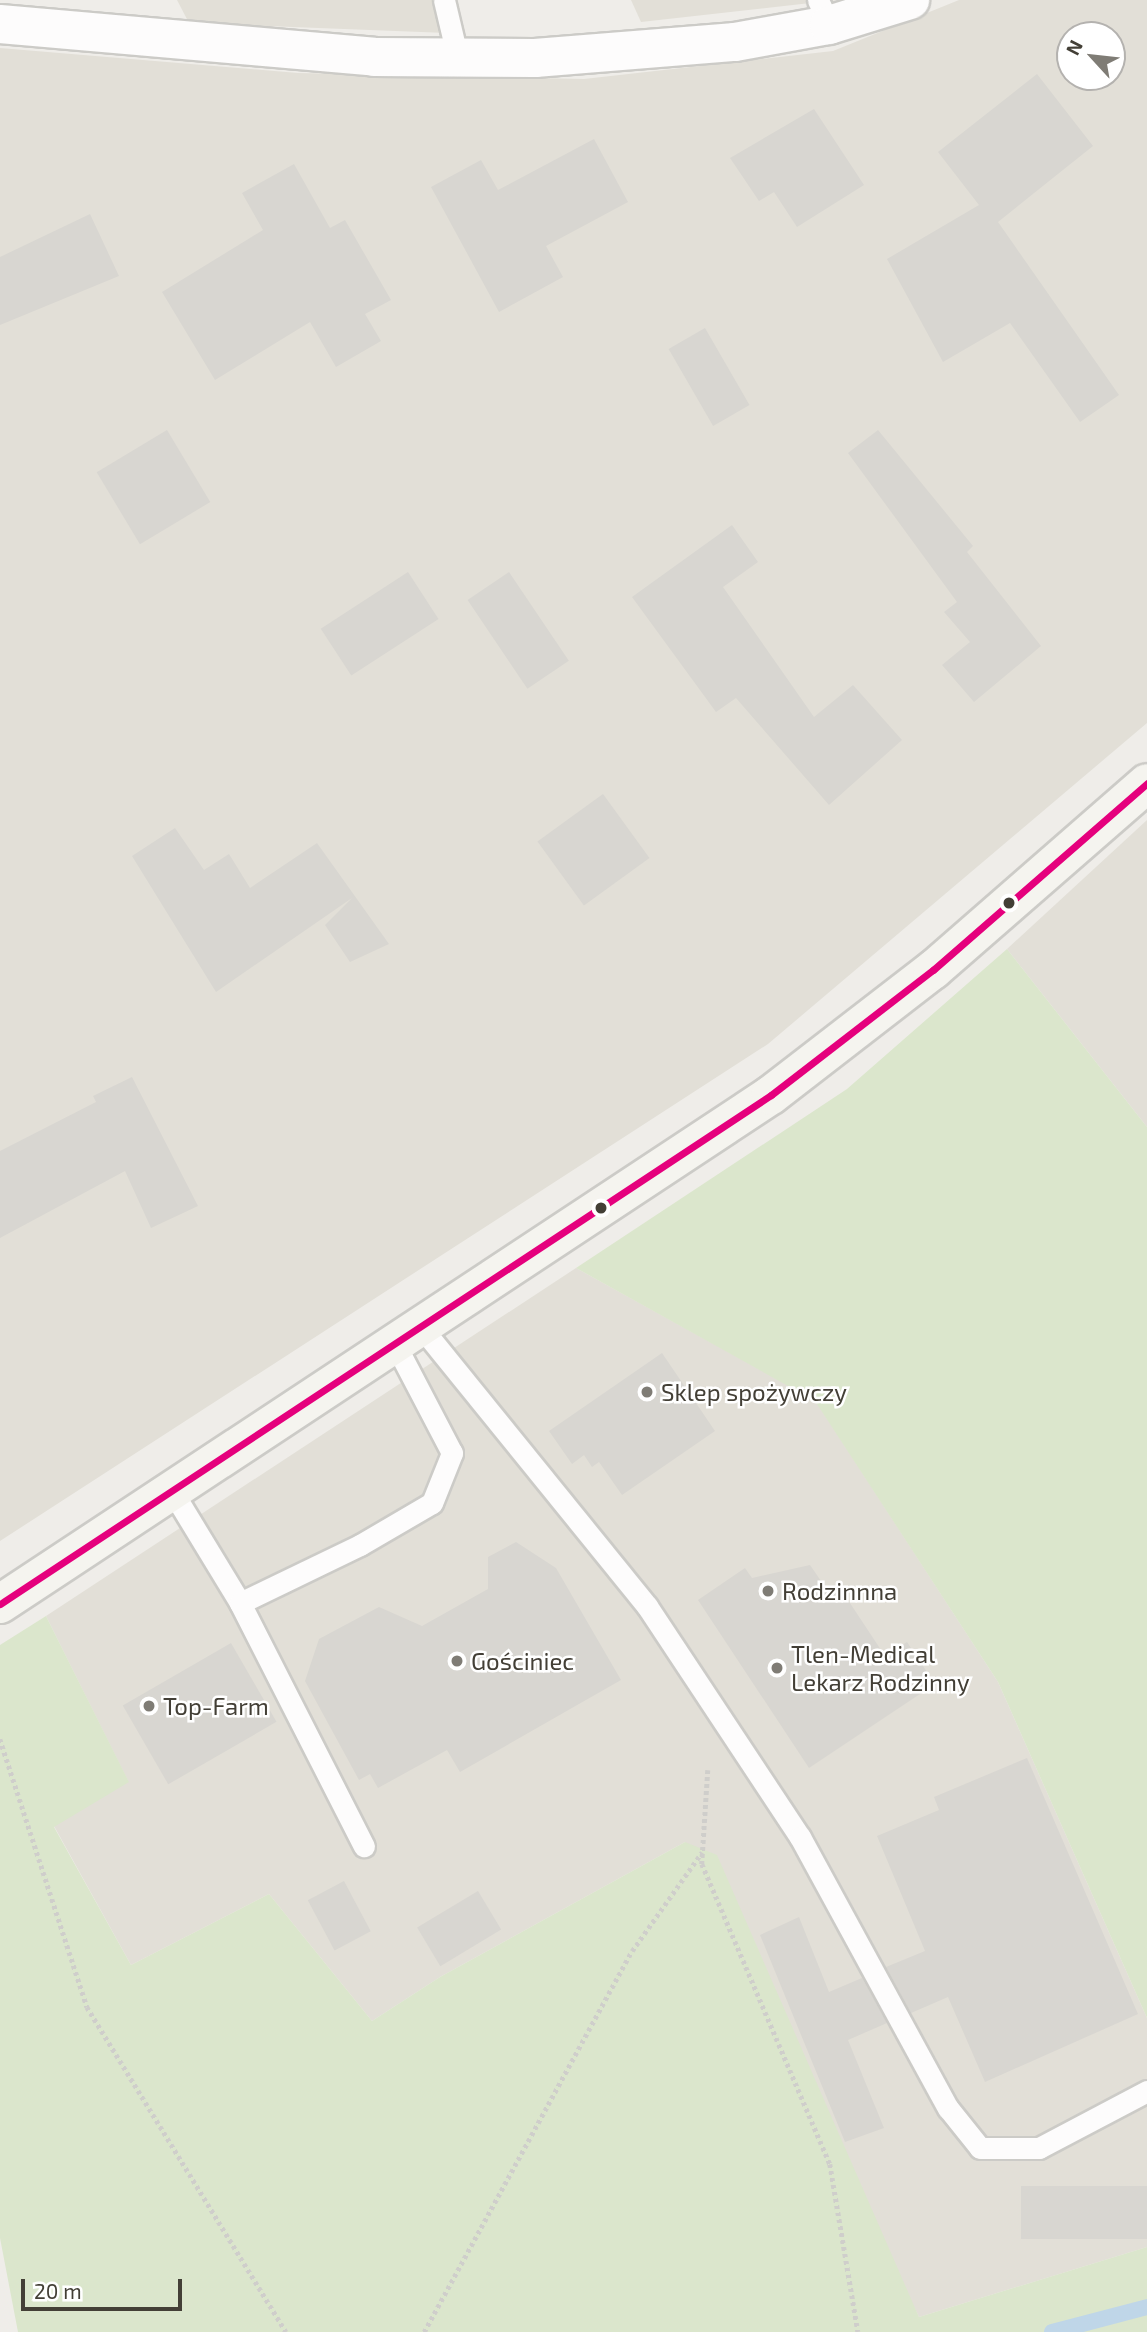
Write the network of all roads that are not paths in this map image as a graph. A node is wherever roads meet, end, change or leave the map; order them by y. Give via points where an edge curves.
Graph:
1 (444, 0) edge
2 (910, 0) edge
3 (824, 13) edge
4 (0, 24) edge
5 (458, 59) junction
6 (1147, 783) edge
7 (408, 1335) junction
8 (172, 1491) junction
9 (240, 1603) junction
10 (0, 1604) edge
11 (364, 1846) dead end
12 (1147, 2091) edge

1 - 5 lane
2 - 3 street
3 - 5 street via 611,55
4 - 5 street via 330,54
6 - 7 street via 943,961 818,1061
7 - 8 street
7 - 9 lane via 452,1453 432,1503 360,1545
7 - 12 lane via 647,1606 800,1837 948,2108 980,2148 1040,2148
8 - 9 lane
8 - 10 street
9 - 11 lane

